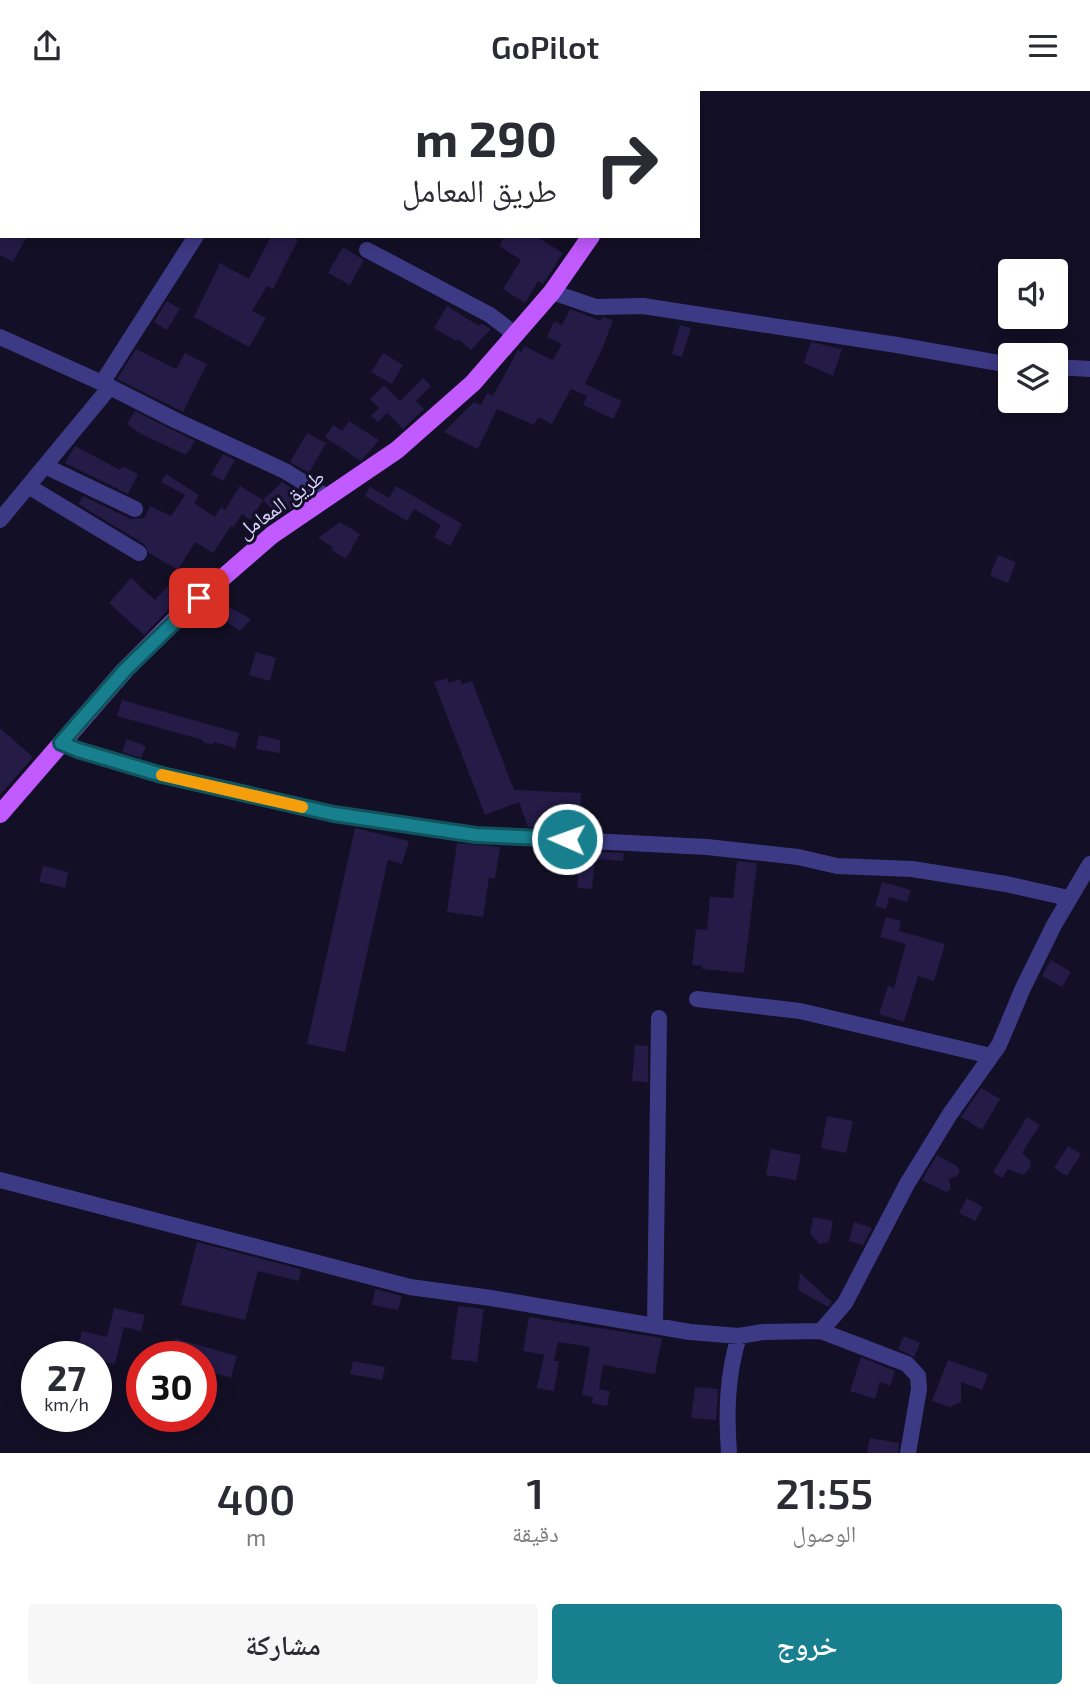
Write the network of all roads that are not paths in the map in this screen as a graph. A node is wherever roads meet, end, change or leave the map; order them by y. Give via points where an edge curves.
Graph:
1 (195, 238) edge
2 (590, 238) edge
3 (367, 250) dead end
4 (552, 292) junction
5 (516, 335) junction
6 (0, 337) edge
7 (998, 363) edge
8 (1068, 368) edge
9 (1090, 369) edge
10 (106, 385) junction
11 (45, 466) junction
12 (28, 486) junction
13 (327, 497) junction
14 (135, 509) dead end
15 (0, 520) edge
16 (139, 554) dead end
17 (61, 743) junction
18 (0, 814) edge
19 (1090, 864) edge
20 (1068, 898) junction
21 (697, 999) dead end
22 (659, 1018) dead end
23 (991, 1056) junction
24 (0, 1180) edge
25 (655, 1326) junction
26 (821, 1331) junction
27 (739, 1336) junction
28 (729, 1453) edge
29 (908, 1453) edge

1 - 10 street
2 - 4 main road, طريق المعامل
3 - 5 street via 490,315
4 - 5 main road, طريق المعامل
4 - 7 street via 596,307 643,306
5 - 13 main road, طريق المعامل via 439,414 397,450
6 - 10 street
8 - 9 street
10 - 11 street
10 - 13 street via 285,471
11 - 12 street
11 - 14 street
12 - 15 street
12 - 16 street
13 - 17 main road, طريق المعامل via 272,535 181,614
17 - 18 main road, طريق المعامل
17 - 20 street via 162,775 334,814 476,835 707,847 837,866 912,869
19 - 20 street
20 - 23 street
21 - 23 street via 800,1011
22 - 25 street
23 - 26 street via 907,1184 845,1303
24 - 25 street via 399,1285
25 - 27 street
26 - 27 street
26 - 29 street via 915,1371 919,1389
27 - 28 street via 728,1389

